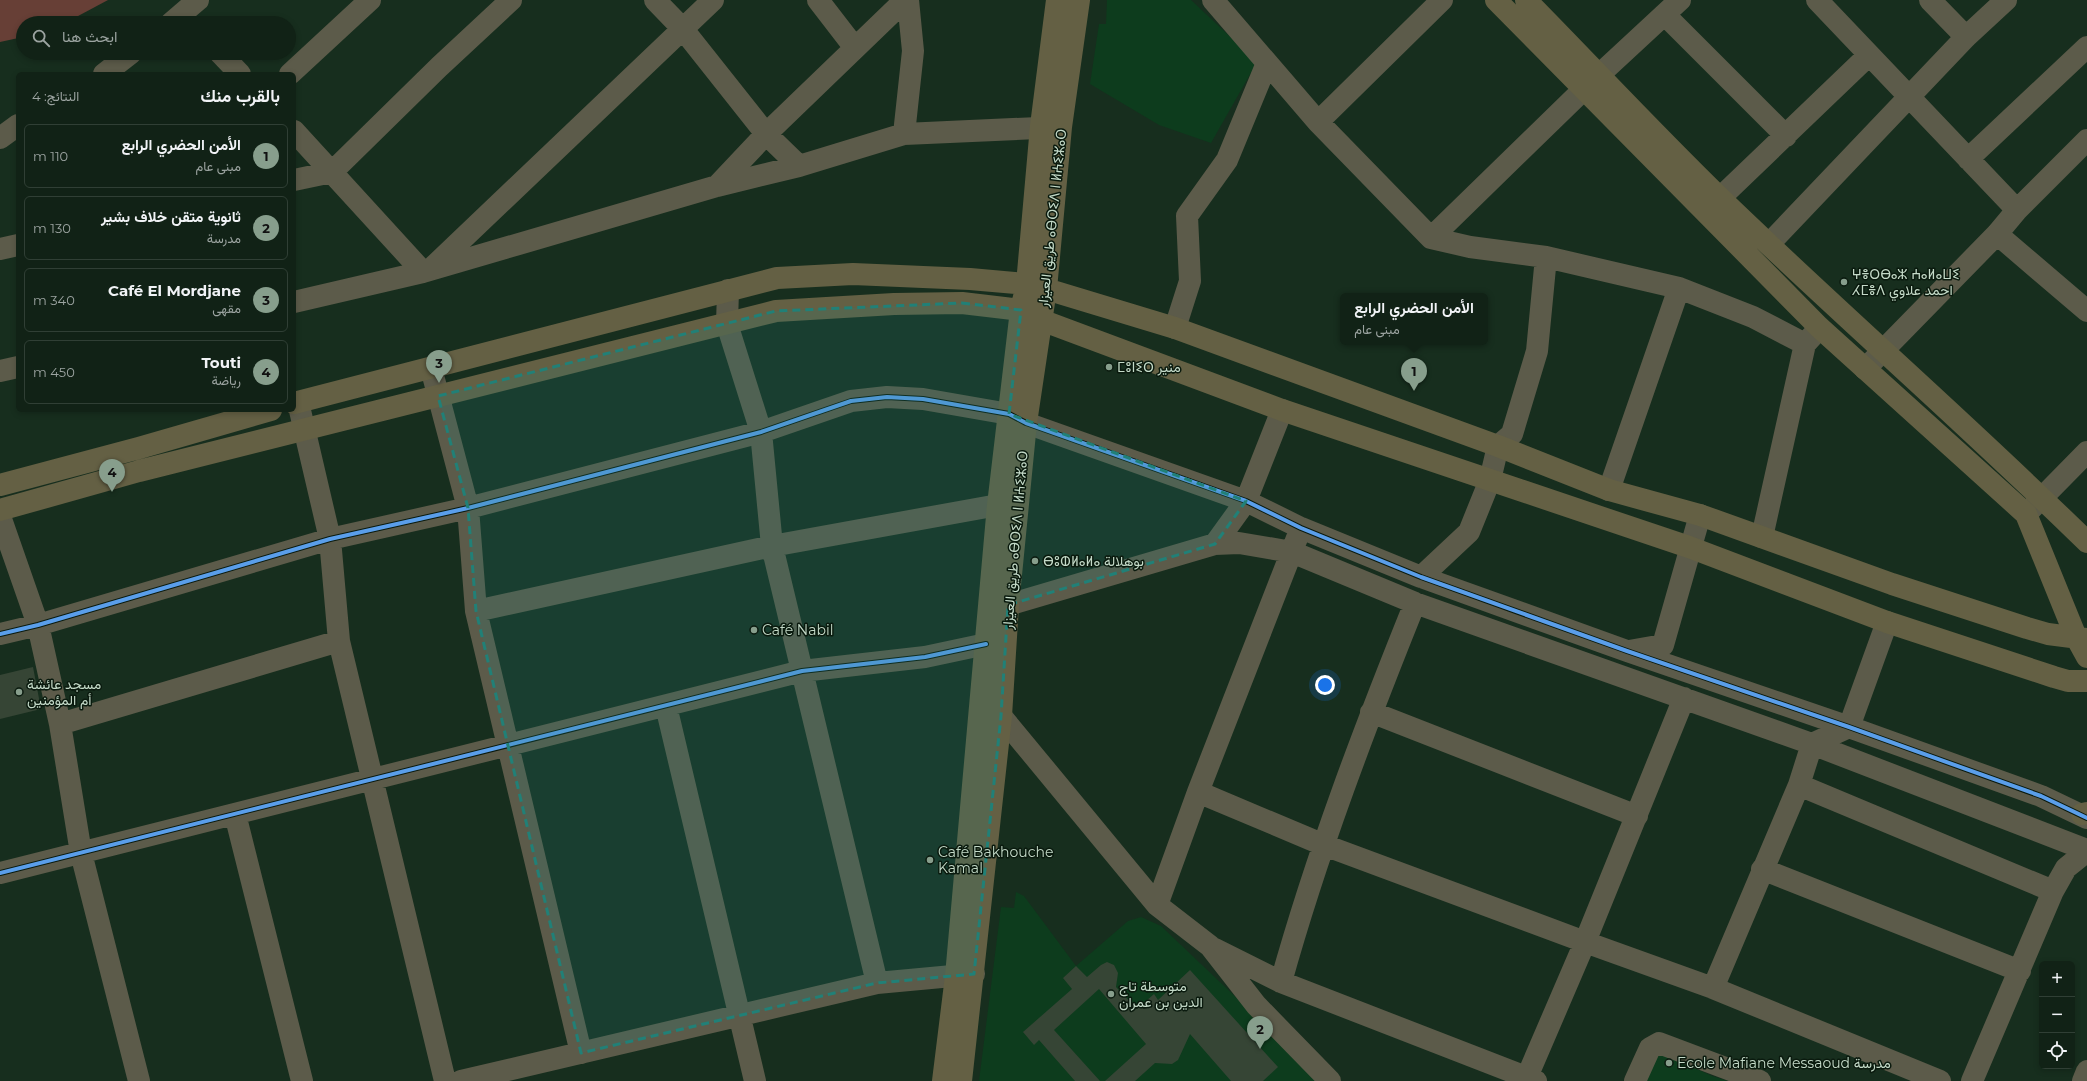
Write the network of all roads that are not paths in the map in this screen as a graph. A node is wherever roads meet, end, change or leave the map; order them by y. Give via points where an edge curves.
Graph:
1 (370, 0) edge
2 (511, 0) edge
3 (656, 0) edge
4 (713, 0) edge
5 (818, 0) edge
6 (907, 0) edge
7 (1057, 0) edge
8 (1078, 0) edge
9 (1213, 0) edge
10 (1442, 0) edge
11 (1496, 0) edge
12 (1526, 0) edge
13 (1680, 0) edge
14 (1817, 0) edge
15 (1930, 0) edge
16 (2006, 0) edge
17 (1665, 15) junction
18 (682, 28) junction
19 (1966, 37) junction
20 (2087, 47) edge
21 (855, 48) junction
22 (1869, 55) junction
23 (122, 60) edge
24 (227, 60) edge
25 (1267, 63) junction
26 (107, 72) edge
27 (238, 72) edge
28 (292, 72) edge
29 (1592, 81) junction
30 (1909, 97) junction
31 (1318, 122) junction
32 (16, 126) edge
33 (1051, 126) junction
34 (296, 133) edge
35 (766, 134) junction
36 (904, 134) junction
37 (1786, 136) junction
38 (0, 138) edge
39 (2087, 141) edge
40 (1968, 159) junction
41 (799, 166) junction
42 (332, 172) junction
43 (296, 180) edge
44 (717, 186) junction
45 (1720, 198) junction
46 (2017, 210) junction
47 (1997, 234) junction
48 (1431, 238) junction
49 (1769, 244) junction
50 (16, 245) edge
51 (0, 249) edge
52 (1546, 257) junction
53 (427, 270) junction
54 (1036, 287) junction
55 (1679, 288) junction
56 (728, 290) junction
57 (296, 302) edge
58 (1021, 310) junction
59 (2087, 312) edge
60 (1041, 320) junction
61 (727, 324) junction
62 (1175, 328) junction
63 (1819, 328) junction
64 (1805, 344) junction
65 (1882, 351) junction
66 (16, 367) edge
67 (431, 368) junction
68 (1865, 369) junction
69 (0, 371) edge
70 (438, 396) junction
71 (296, 403) edge
72 (1282, 410) junction
73 (264, 412) edge
74 (1018, 419) junction
75 (304, 430) junction
76 (761, 432) junction
77 (1498, 446) junction
78 (2087, 452) edge
79 (1490, 480) junction
80 (0, 485) edge
81 (1609, 490) junction
82 (2042, 498) junction
83 (1246, 501) junction
84 (998, 505) junction
85 (468, 508) junction
86 (0, 510) edge
87 (2026, 514) junction
88 (1700, 515) junction
89 (0, 516) edge
90 (1301, 528) junction
91 (1762, 537) junction
92 (330, 539) junction
93 (2087, 542) edge
94 (1215, 544) junction
95 (772, 546) junction
96 (1689, 547) junction
97 (1292, 552) junction
98 (1421, 577) junction
99 (2058, 588) junction
100 (1415, 603) junction
101 (1008, 605) junction
102 (476, 611) junction
103 (1887, 622) junction
104 (38, 625) junction
105 (2028, 628) junction
106 (0, 634) edge
107 (2082, 638) edge
108 (339, 641) junction
109 (986, 644) junction
110 (1627, 651) junction
111 (2087, 657) edge
112 (802, 671) junction
113 (1620, 675) junction
114 (2087, 681) edge
115 (1684, 698) junction
116 (666, 706) junction
117 (991, 712) junction
118 (1371, 712) junction
119 (60, 724) junction
120 (1849, 727) junction
121 (1812, 744) junction
122 (508, 745) junction
123 (372, 780) junction
124 (1799, 785) junction
125 (1198, 792) junction
126 (235, 814) junction
127 (2085, 815) edge
128 (1637, 816) junction
129 (1324, 845) junction
130 (2087, 851) edge
131 (81, 853) junction
132 (1762, 870) junction
133 (0, 873) edge
134 (2053, 891) junction
135 (1157, 905) junction
136 (1585, 942) junction
137 (1210, 946) junction
138 (2020, 971) junction
139 (965, 975) junction
140 (1281, 982) junction
141 (877, 984) junction
142 (1713, 988) junction
143 (740, 1016) junction
144 (581, 1053) junction
145 (2087, 1071) edge
146 (1531, 1079) edge
147 (139, 1081) edge
148 (302, 1081) edge
149 (445, 1081) edge
150 (461, 1081) edge
151 (755, 1081) edge
152 (943, 1081) edge
153 (961, 1081) edge
154 (1330, 1081) edge
155 (1635, 1081) edge
156 (1760, 1081) edge
157 (1940, 1081) edge
158 (1972, 1081) edge
159 (2083, 1081) edge

1 - 28 street
2 - 42 street
3 - 18 street
4 - 18 street
5 - 21 street
6 - 21 street
6 - 36 street via 913,51
7 - 33 main road, طريق العيزار ⴰⴱⵔⵉⴷ ⵏ ⵍⵄⵉⵣⴰⵔ
8 - 33 main road, طريق العيزار ⴰⴱⵔⵉⴷ ⵏ ⵍⵄⵉⵣⴰⵔ
9 - 25 street
10 - 31 street
11 - 29 main road
12 - 29 main road
13 - 17 street
14 - 22 street
15 - 19 street
16 - 19 street
17 - 29 street
17 - 37 street
18 - 35 street
18 - 53 street
19 - 30 street
20 - 40 street
21 - 35 street
22 - 30 street
22 - 37 street
23 - 26 street
24 - 27 street
25 - 31 street
25 - 62 street via 1227,160 1187,216 1190,281
29 - 45 main road
29 - 48 street
29 - 63 main road
30 - 40 street
30 - 49 street
31 - 48 street
32 - 38 street
33 - 36 street
33 - 54 main road, طريق العيزار ⴰⴱⵔⵉⴷ ⵏ ⵍⵄⵉⵣⴰⵔ
34 - 42 street
35 - 41 street
35 - 44 street
36 - 41 street
37 - 45 street
39 - 46 street
40 - 46 street
41 - 44 street
42 - 43 street
42 - 53 street
44 - 53 street
45 - 49 main road
46 - 47 street
47 - 59 street
47 - 65 street
48 - 52 street via 1470,247
49 - 65 main road
50 - 51 street
52 - 55 street
52 - 77 street via 1537,351 1512,434
53 - 57 street
54 - 56 main road via 970,280 853,274 777,278
54 - 58 main road, طريق العيزار ⴰⴱⵔⵉⴷ ⵏ ⵍⵄⵉⵣⴰⵔ
54 - 60 main road, طريق العيزار ⴰⴱⵔⵉⴷ ⵏ ⵍⵄⵉⵣⴰⵔ
54 - 62 main road
55 - 64 street via 1753,318
55 - 81 street
56 - 61 street
56 - 67 main road
58 - 60 main road
58 - 61 main road via 962,303 894,304 776,311
58 - 74 main road, طريق العيزار ⴰⴱⵔⵉⴷ ⵏ ⵍⵄⵉⵣⴰⵔ
60 - 72 main road
60 - 74 main road, طريق العيزار ⴰⴱⵔⵉⴷ ⵏ ⵍⵄⵉⵣⴰⵔ
61 - 70 main road
61 - 76 street
62 - 77 main road
63 - 64 street
63 - 68 main road
64 - 91 street
65 - 68 street
65 - 82 main road
66 - 69 street
67 - 70 street
67 - 71 main road
68 - 87 main road
70 - 75 main road
70 - 85 street
71 - 75 street
72 - 79 main road
72 - 83 street
73 - 80 main road
74 - 76 street via 923,399 887,397 851,401
74 - 83 street
74 - 84 main road, طريق العيزار ⴰⴱⵔⵉⴷ ⵏ ⵍⵄⵉⵣⴰⵔ
74 - 101 main road, طريق العيزار ⴰⴱⵔⵉⴷ ⵏ ⵍⵄⵉⵣⴰⵔ
75 - 86 main road via 139,471
75 - 92 street
76 - 85 street
76 - 95 street
77 - 79 street
77 - 81 main road
78 - 82 street
79 - 96 main road
79 - 98 street via 1469,532
81 - 88 main road
82 - 87 street
82 - 93 main road
83 - 90 street
83 - 94 street
84 - 95 street
84 - 109 main road, طريق العيزار ⴰⴱⵔⵉⴷ ⵏ ⵍⵄⵉⵣⴰⵔ
85 - 92 street
85 - 102 street
87 - 99 main road
88 - 91 main road
88 - 96 street
89 - 104 street
90 - 97 street
90 - 98 street
91 - 105 main road via 1892,584
92 - 104 street
92 - 108 street
94 - 97 street via 1239,543
94 - 101 street
95 - 102 street
95 - 112 street
96 - 103 main road
96 - 110 street via 1663,645
97 - 100 street
97 - 125 street
98 - 110 street
99 - 105 main road via 2060,601 2056,613 2047,622
99 - 107 main road
100 - 113 street
100 - 118 street
101 - 117 main road, طريق العيزار ⴰⴱⵔⵉⴷ ⵏ ⵍⵄⵉⵣⴰⵔ
102 - 122 street
103 - 114 main road via 2054,677 2068,681
103 - 120 street
104 - 106 street
104 - 119 street
105 - 107 main road via 2048,634
107 - 111 main road
108 - 119 street
108 - 123 street
109 - 112 street via 925,657
109 - 117 main road, طريق العيزار ⴰⴱⵔⵉⴷ ⵏ ⵍⵄⵉⵣⴰⵔ
110 - 113 street
110 - 120 street
112 - 116 street
112 - 141 street
113 - 115 street
115 - 121 street
115 - 128 street
116 - 122 street
116 - 143 street
117 - 135 street
117 - 139 main road, طريق العيزار ⴰⴱⵔⵉⴷ ⵏ ⵍⵄⵉⵣⴰⵔ
118 - 128 street
118 - 129 street
119 - 131 street
120 - 121 street
120 - 127 street via 2041,796
121 - 124 street
121 - 130 street
122 - 123 street
122 - 144 street
123 - 126 street
123 - 149 street
124 - 132 street
124 - 134 street
125 - 129 street
125 - 135 street
126 - 131 street
126 - 148 street
128 - 136 street
129 - 136 street
129 - 140 street
130 - 134 street via 2066,868
131 - 133 street
131 - 147 street
132 - 138 street
132 - 142 street
134 - 138 street
135 - 137 street
136 - 142 street
136 - 146 street
137 - 140 street
137 - 154 street via 1256,1004
138 - 158 street
139 - 141 street
139 - 152 main road, طريق العيزار ⴰⴱⵔⵉⴷ ⵏ ⵍⵄⵉⵣⴰⵔ
139 - 153 main road, طريق العيزار ⴰⴱⵔⵉⴷ ⵏ ⵍⵄⵉⵣⴰⵔ
140 - 146 street
141 - 143 street
142 - 157 street
143 - 144 street
143 - 151 street
144 - 150 street
145 - 159 street
155 - 156 street via 1650,1048 1659,1043

